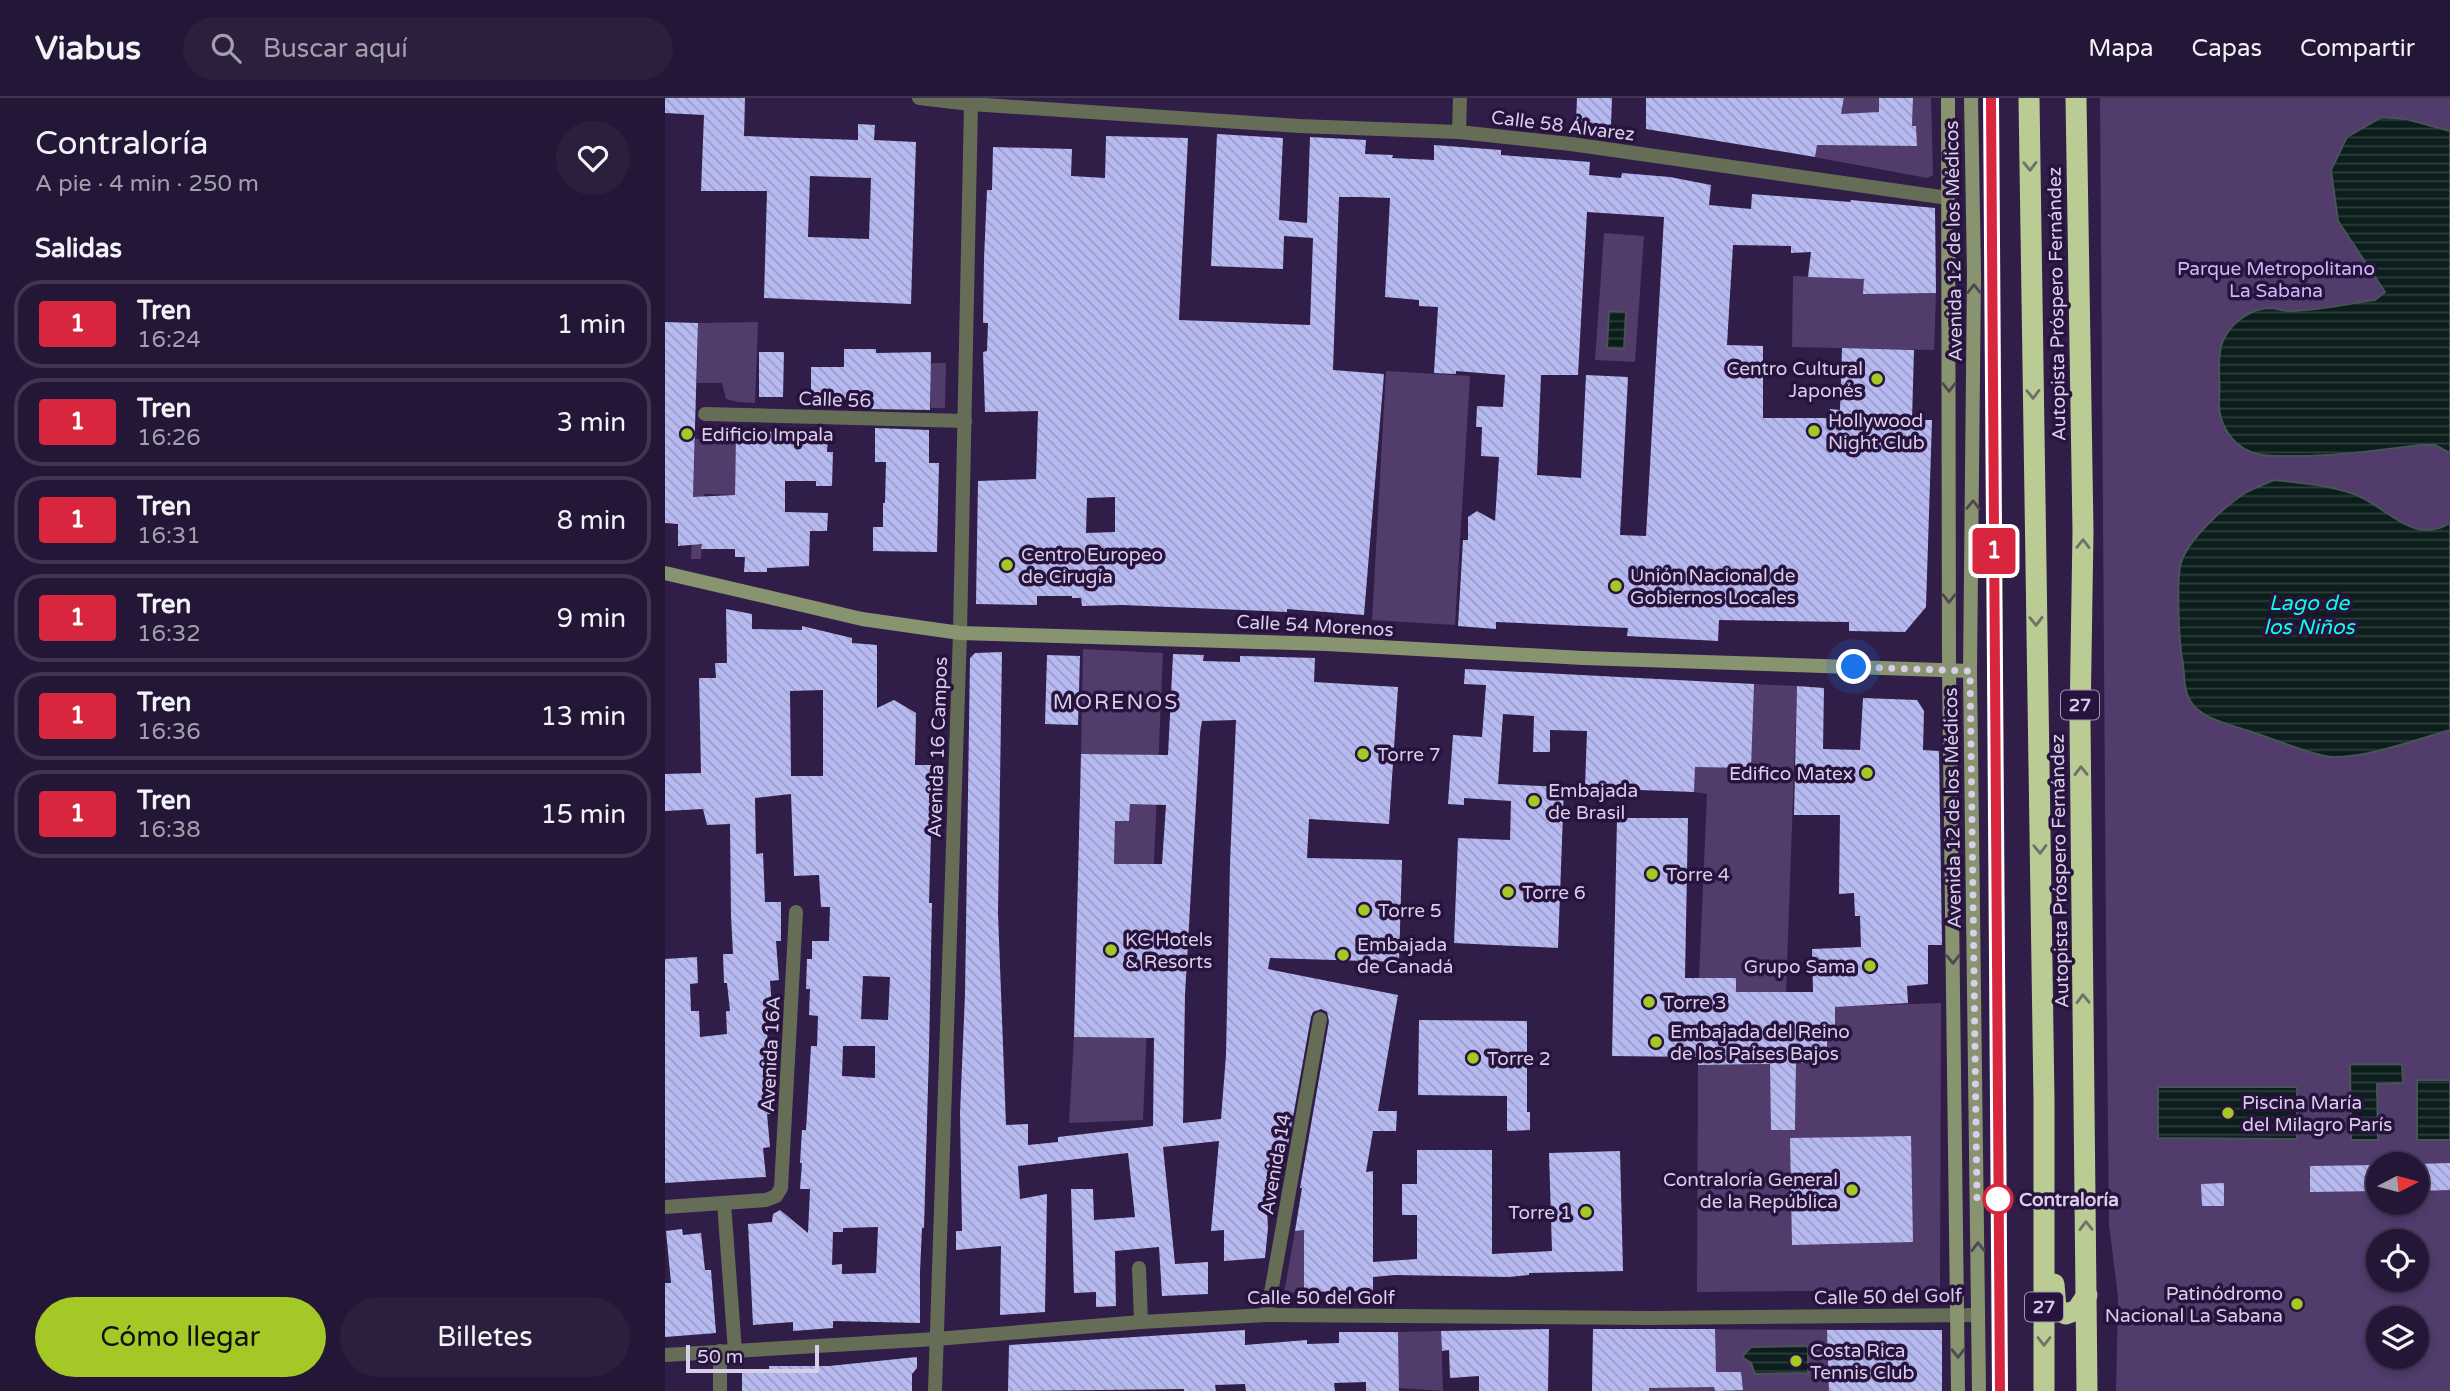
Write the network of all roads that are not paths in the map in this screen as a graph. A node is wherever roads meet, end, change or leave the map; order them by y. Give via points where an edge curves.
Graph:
1 (919, 98) edge
2 (1460, 98) edge
3 (1948, 98) edge
4 (1971, 98) edge
5 (2029, 98) edge
6 (971, 104) junction
7 (2073, 104) edge
8 (1458, 132) junction
9 (1948, 198) junction
10 (705, 414) dead end
11 (965, 421) junction
12 (665, 573) edge
13 (960, 633) junction
14 (1949, 670) junction
15 (1970, 671) junction
16 (796, 912) dead end
17 (1320, 1019) dead end
18 (724, 1203) junction
19 (665, 1207) edge
20 (2044, 1223) junction
21 (1139, 1268) dead end
22 (2087, 1294) junction
23 (1267, 1315) junction
24 (1958, 1315) junction
25 (1978, 1315) junction
26 (1141, 1322) junction
27 (936, 1339) junction
28 (728, 1351) junction
29 (665, 1355) edge
30 (720, 1391) edge
31 (935, 1391) edge
32 (1958, 1391) edge
33 (1979, 1391) edge
34 (2044, 1391) edge
35 (2087, 1391) edge

1 - 6 street, Calle 58 Álvarez
2 - 8 street
3 - 9 main road, Avenida 12 de los Médicos
15 -> 4 main road, Avenida 12 de los Médicos
5 -> 20 highway, Autopista Próspero Fernández / 27
6 - 8 street, Calle 58 Álvarez
6 - 11 street, Avenida 16 Campos
22 -> 7 highway, Autopista Próspero Fernández / 27 via 2080,721 2083,531
8 - 9 street, Calle 58 Álvarez
9 -> 14 main road, Avenida 12 de los Médicos
10 - 11 street, Calle 56
11 - 13 street, Avenida 16 Campos
12 - 13 main road, Calle 54 Morenos via 862,620
13 - 14 main road, Calle 54 Morenos
13 - 27 street, Avenida 16 Campos
14 - 15 main road, Calle 54 Morenos
14 -> 24 main road, Avenida 12 de los Médicos
25 -> 15 main road, Avenida 12 de los Médicos
16 - 18 street, Avenida 16A via 783,1181 776,1196
17 - 23 street, Avenida 14
18 - 19 street
18 - 28 street
20 - 22 highway via 2053,1253 2056,1309 2072,1314
20 -> 34 highway, Autopista Próspero Fernández / 27
21 - 26 street
22 - 35 highway, Autopista Próspero Fernández / 27
23 - 24 street, Calle 50 del Golf
23 - 26 street, Calle 50 del Golf
24 - 25 street, Calle 50 del Golf
24 -> 32 main road, Avenida 12 de los Médicos
25 - 33 main road, Avenida 12 de los Médicos
26 - 27 street, Calle 50 del Golf
27 - 28 street, Calle 50 del Golf
27 - 31 street, Avenida 16 Campos
28 - 29 street, Calle 50 del Golf
28 - 30 street

